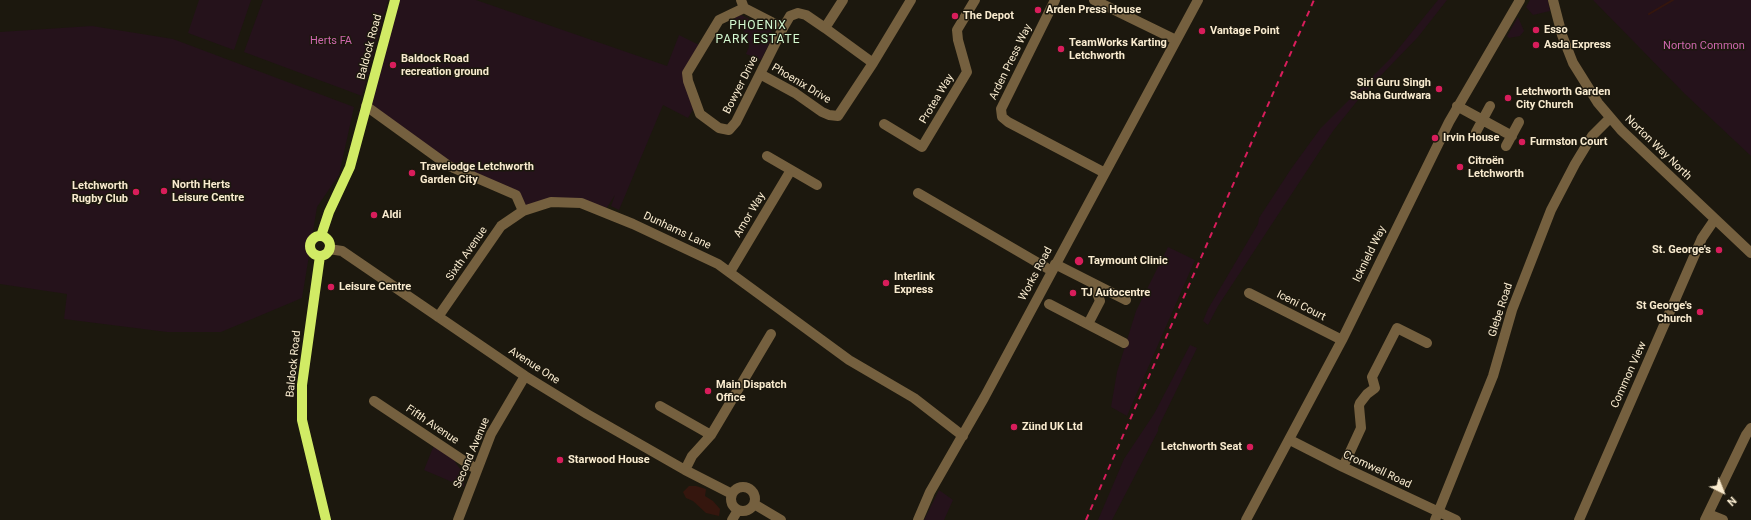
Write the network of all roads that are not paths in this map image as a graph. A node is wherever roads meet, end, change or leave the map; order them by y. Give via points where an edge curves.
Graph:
1 (395, 0) edge
2 (843, 0) edge
3 (911, 0) edge
4 (975, 0) edge
5 (1055, 0) edge
6 (1094, 0) edge
7 (1198, 0) edge
8 (1520, 0) edge
9 (1553, 0) edge
10 (743, 4) edge
11 (783, 28) junction
12 (825, 28) junction
13 (1176, 40) junction
14 (873, 62) junction
15 (760, 74) junction
16 (366, 106) junction
17 (1457, 106) junction
18 (1490, 106) dead end
19 (1610, 118) junction
20 (1483, 120) junction
21 (1519, 122) dead end
22 (884, 124) dead end
23 (1476, 132) dead end
24 (1512, 136) junction
25 (1506, 146) dead end
26 (767, 156) dead end
27 (791, 170) junction
28 (1105, 173) junction
29 (817, 184) dead end
30 (918, 193) dead end
31 (523, 211) junction
32 (1715, 219) junction
33 (321, 236) junction
34 (330, 249) junction
35 (1751, 253) edge
36 (320, 256) junction
37 (1053, 268) junction
38 (730, 272) junction
39 (1094, 285) junction
40 (1249, 293) dead end
41 (1126, 300) dead end
42 (1049, 304) dead end
43 (438, 317) junction
44 (1088, 324) junction
45 (771, 334) dead end
46 (1342, 340) junction
47 (1124, 343) dead end
48 (1427, 343) dead end
49 (525, 376) junction
50 (374, 401) dead end
51 (660, 406) dead end
52 (1751, 428) edge
53 (711, 435) junction
54 (963, 436) junction
55 (1290, 440) junction
56 (1343, 467) junction
57 (476, 469) junction
58 (685, 470) junction
59 (732, 494) junction
60 (754, 504) junction
61 (738, 510) junction
62 (1437, 516) edge
63 (1707, 517) edge
64 (1248, 519) edge
65 (326, 520) edge
66 (458, 520) edge
67 (732, 520) edge
68 (781, 520) edge
69 (918, 520) edge
70 (1456, 520) edge
71 (1579, 520) edge
72 (1723, 520) edge

1 - 16 main road, Baldock Road
2 - 12 street
3 - 14 street
4 - 22 street, Protea Way via 957,30 967,72 922,147
5 - 28 street, Arden Press Way via 1001,109 1002,117
6 - 13 street
7 - 13 street, Works Road
8 - 17 street, Icknield Way
9 - 19 street, Norton Way North via 1562,35 1573,63 1592,96
10 - 11 street
10 - 15 street, Bowyer Drive via 719,20 687,73 700,114 719,128 729,130
11 - 12 street, Bowyer Drive via 790,16 798,13
11 - 15 street, Bowyer Drive
12 - 14 street, Bowyer Drive
13 - 28 street, Works Road
14 - 15 street, Phoenix Drive via 838,116 822,112 795,93
16 - 31 street via 449,166 516,195
16 - 33 main road, Baldock Road via 350,167
17 - 20 street
17 - 46 street, Icknield Way
18 - 20 street
19 - 32 street, Norton Way North
19 - 62 street, Glebe Road via 1592,136 1550,210 1512,310 1493,376
20 - 23 street
20 - 24 street
21 - 24 street
24 - 25 street
26 - 27 street
27 - 29 street
27 - 38 street, Amor Way
28 - 37 street, Works Road
30 - 37 street
31 - 38 street, Dunhams Lane via 551,202 581,203 675,243
31 - 43 street, Sixth Avenue via 501,226
32 - 35 street, Norton Way North
32 - 71 street, Common View via 1702,238
33 - 34 main road via 328,239
33 - 36 main road via 314,238 310,244 313,253
34 - 36 main road
34 - 43 street, Avenue One via 342,251
36 - 65 main road, Baldock Road via 302,385 302,420
37 - 39 street
37 - 54 street, Works Road
38 - 54 street, Dunhams Lane via 850,360 914,398
39 - 41 street
39 - 44 street via 1100,301
40 - 46 street, Iceni Court
42 - 44 street
43 - 49 street, Avenue One
44 - 47 street
45 - 53 street
46 - 55 street, Icknield Way
48 - 56 street via 1397,328 1372,377 1375,388 1360,403 1361,428
49 - 57 street, Second Avenue via 491,434
49 - 58 street, Avenue One via 615,432
50 - 57 street, Fifth Avenue
51 - 53 street
52 - 63 street
53 - 58 street via 692,456
54 - 69 street, Works Road
55 - 56 street, Cromwell Road
55 - 64 street, Icknield Way
56 - 62 street, Cromwell Road
57 - 66 street, Second Avenue
58 - 59 street, Avenue One
59 - 60 street via 739,488 748,489 754,495
59 - 61 street via 732,503
60 - 61 street via 747,510
60 - 68 street
61 - 67 street
62 - 70 street, Cromwell Road
63 - 72 street

